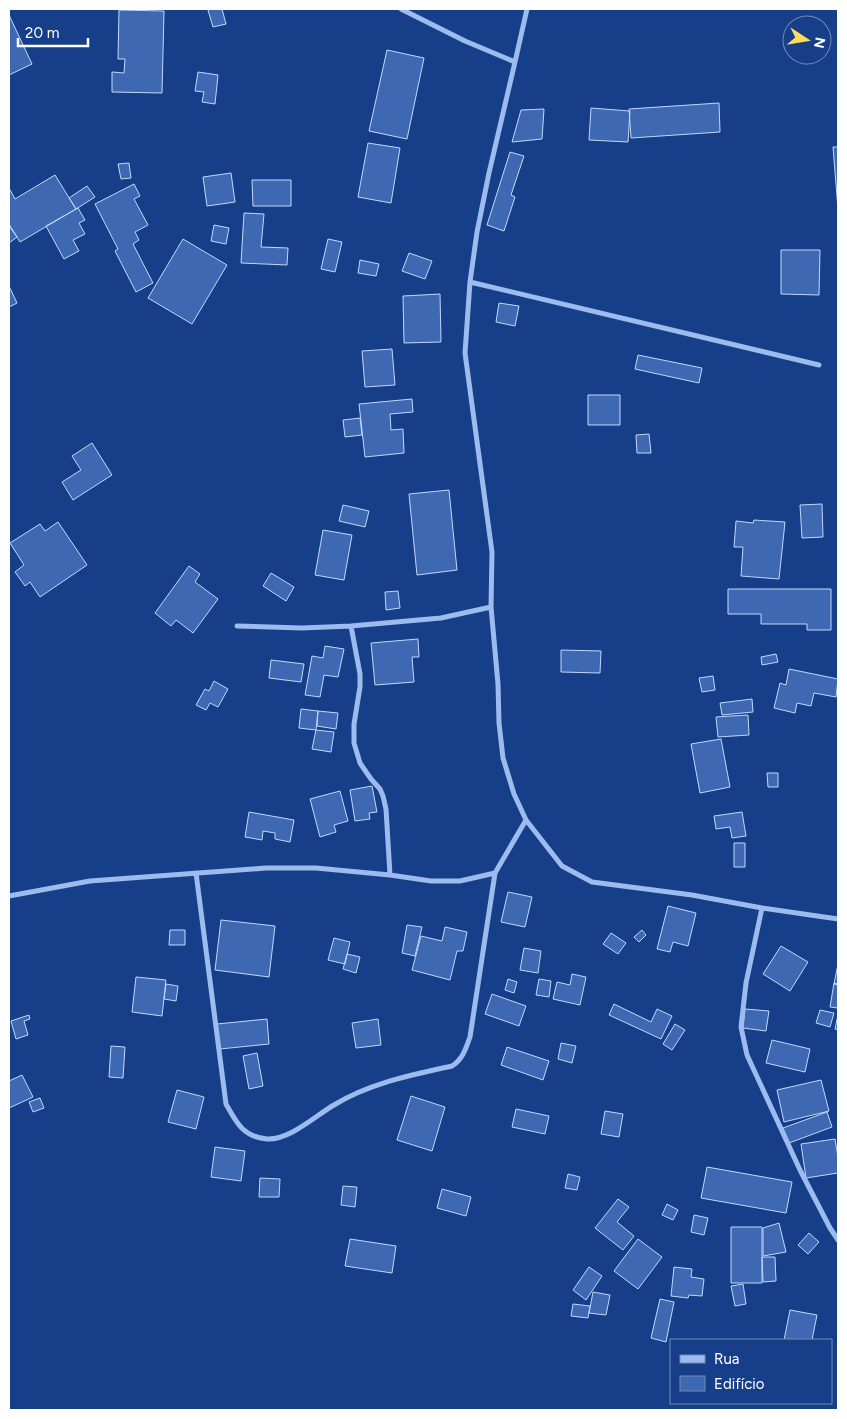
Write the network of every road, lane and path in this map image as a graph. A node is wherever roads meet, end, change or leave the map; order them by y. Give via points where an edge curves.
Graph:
1 (401, 9) edge
2 (527, 9) edge
3 (516, 62) junction
4 (470, 282) junction
5 (819, 365) dead end
6 (491, 607) junction
7 (237, 626) dead end
8 (351, 626) junction
9 (526, 820) junction
10 (196, 873) junction
11 (495, 873) junction
12 (390, 875) junction
13 (9, 896) edge
14 (762, 908) junction
15 (838, 919) edge
16 (838, 1240) edge

1 - 3 street
2 - 3 street
3 - 4 street via 489,173
4 - 5 street
4 - 6 street via 465,353 492,552
6 - 8 street via 441,618
6 - 9 street via 503,758
7 - 8 street
8 - 12 street via 360,674 354,744 360,762 383,796
9 - 11 street
9 - 14 street via 562,866 592,882
10 - 11 street via 226,1104 244,1131 268,1139 278,1138 309,1123 334,1104 366,1089 458,1062 470,1037
10 - 12 street via 316,868
10 - 13 street via 90,881
11 - 12 street via 460,881
14 - 15 street
14 - 16 street via 742,1018 747,1055 800,1170

